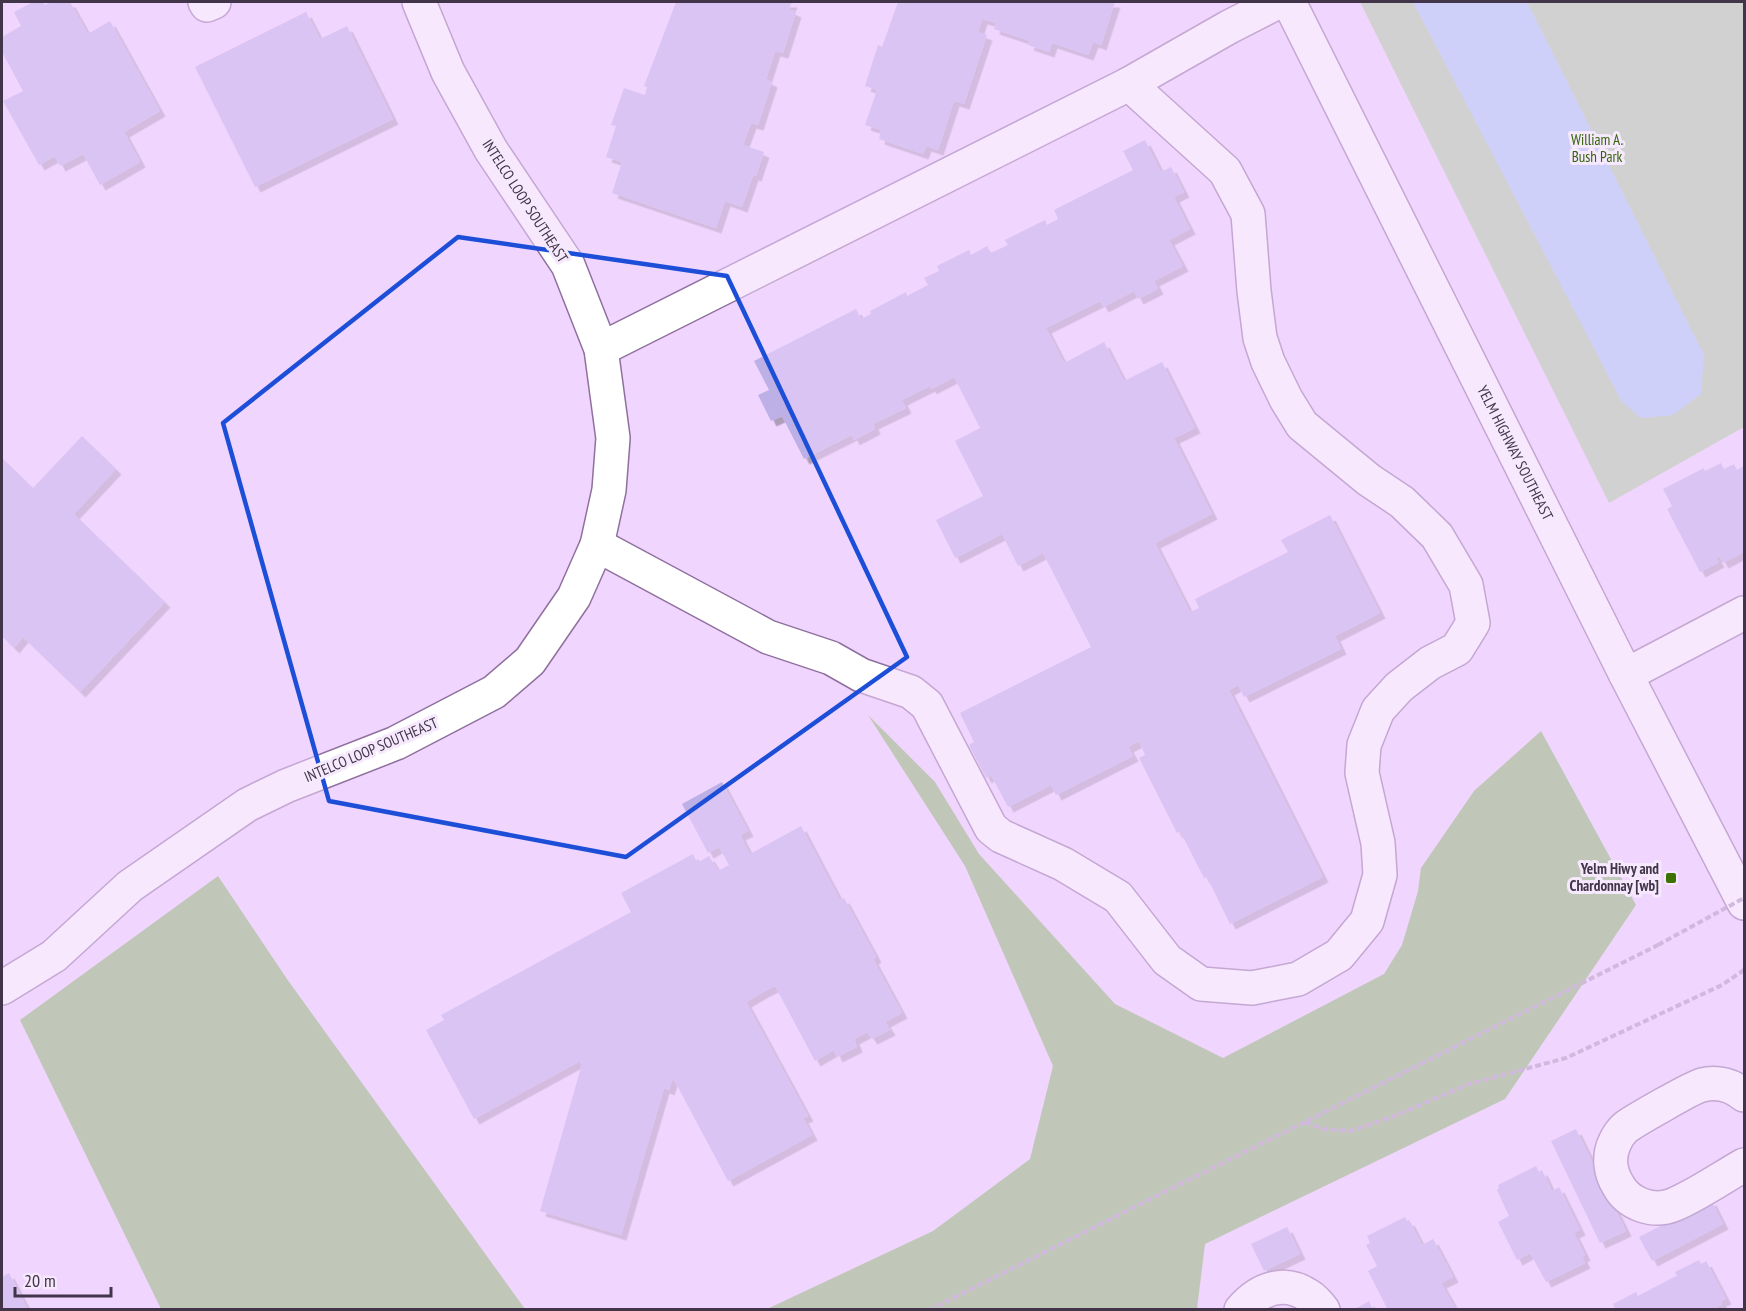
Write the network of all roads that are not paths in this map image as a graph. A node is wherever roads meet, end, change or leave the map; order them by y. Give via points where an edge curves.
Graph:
1 (205, 2) edge
2 (214, 2) edge
3 (419, 2) edge
4 (1278, 2) edge
5 (1289, 2) edge
6 (1129, 84) junction
7 (601, 349) junction
8 (597, 545) junction
9 (1744, 613) edge
10 (1626, 675) junction
11 (1744, 901) edge
12 (2, 988) edge
13 (1744, 1095) edge
14 (1744, 1165) edge
15 (1240, 1310) edge
16 (1323, 1310) edge

1 - 2 street
3 - 7 street, INTELCO LOOP SOUTHEAST via 447,72 491,150 568,265
4 - 6 street
5 - 10 street, YELM HIGHWAY SOUTHEAST
6 - 7 street
6 - 8 street via 1225,171 1248,214 1260,338 1268,362 1302,425 1402,502 1430,529 1466,585 1473,623 1457,649 1430,663 1399,687 1378,710 1364,745 1362,773 1378,843 1380,875 1367,921 1339,956 1298,979 1252,988 1201,984 1167,960 1118,897 991,828 927,705 911,692 861,675 831,658 768,637
7 - 8 street, INTELCO LOOP SOUTHEAST via 613,438 609,490
8 - 12 street, INTELCO LOOP SOUTHEAST via 574,597 530,661 494,692 396,743 247,805 130,886 54,956
9 - 10 street
10 - 11 street, YELM HIGHWAY SOUTHEAST
13 - 14 street via 1736,1088 1718,1083 1701,1085 1626,1127 1615,1141 1610,1159 1613,1177 1622,1192 1636,1204 1653,1208 1671,1206
15 - 16 street via 1255,1295 1273,1288 1292,1288 1310,1296

